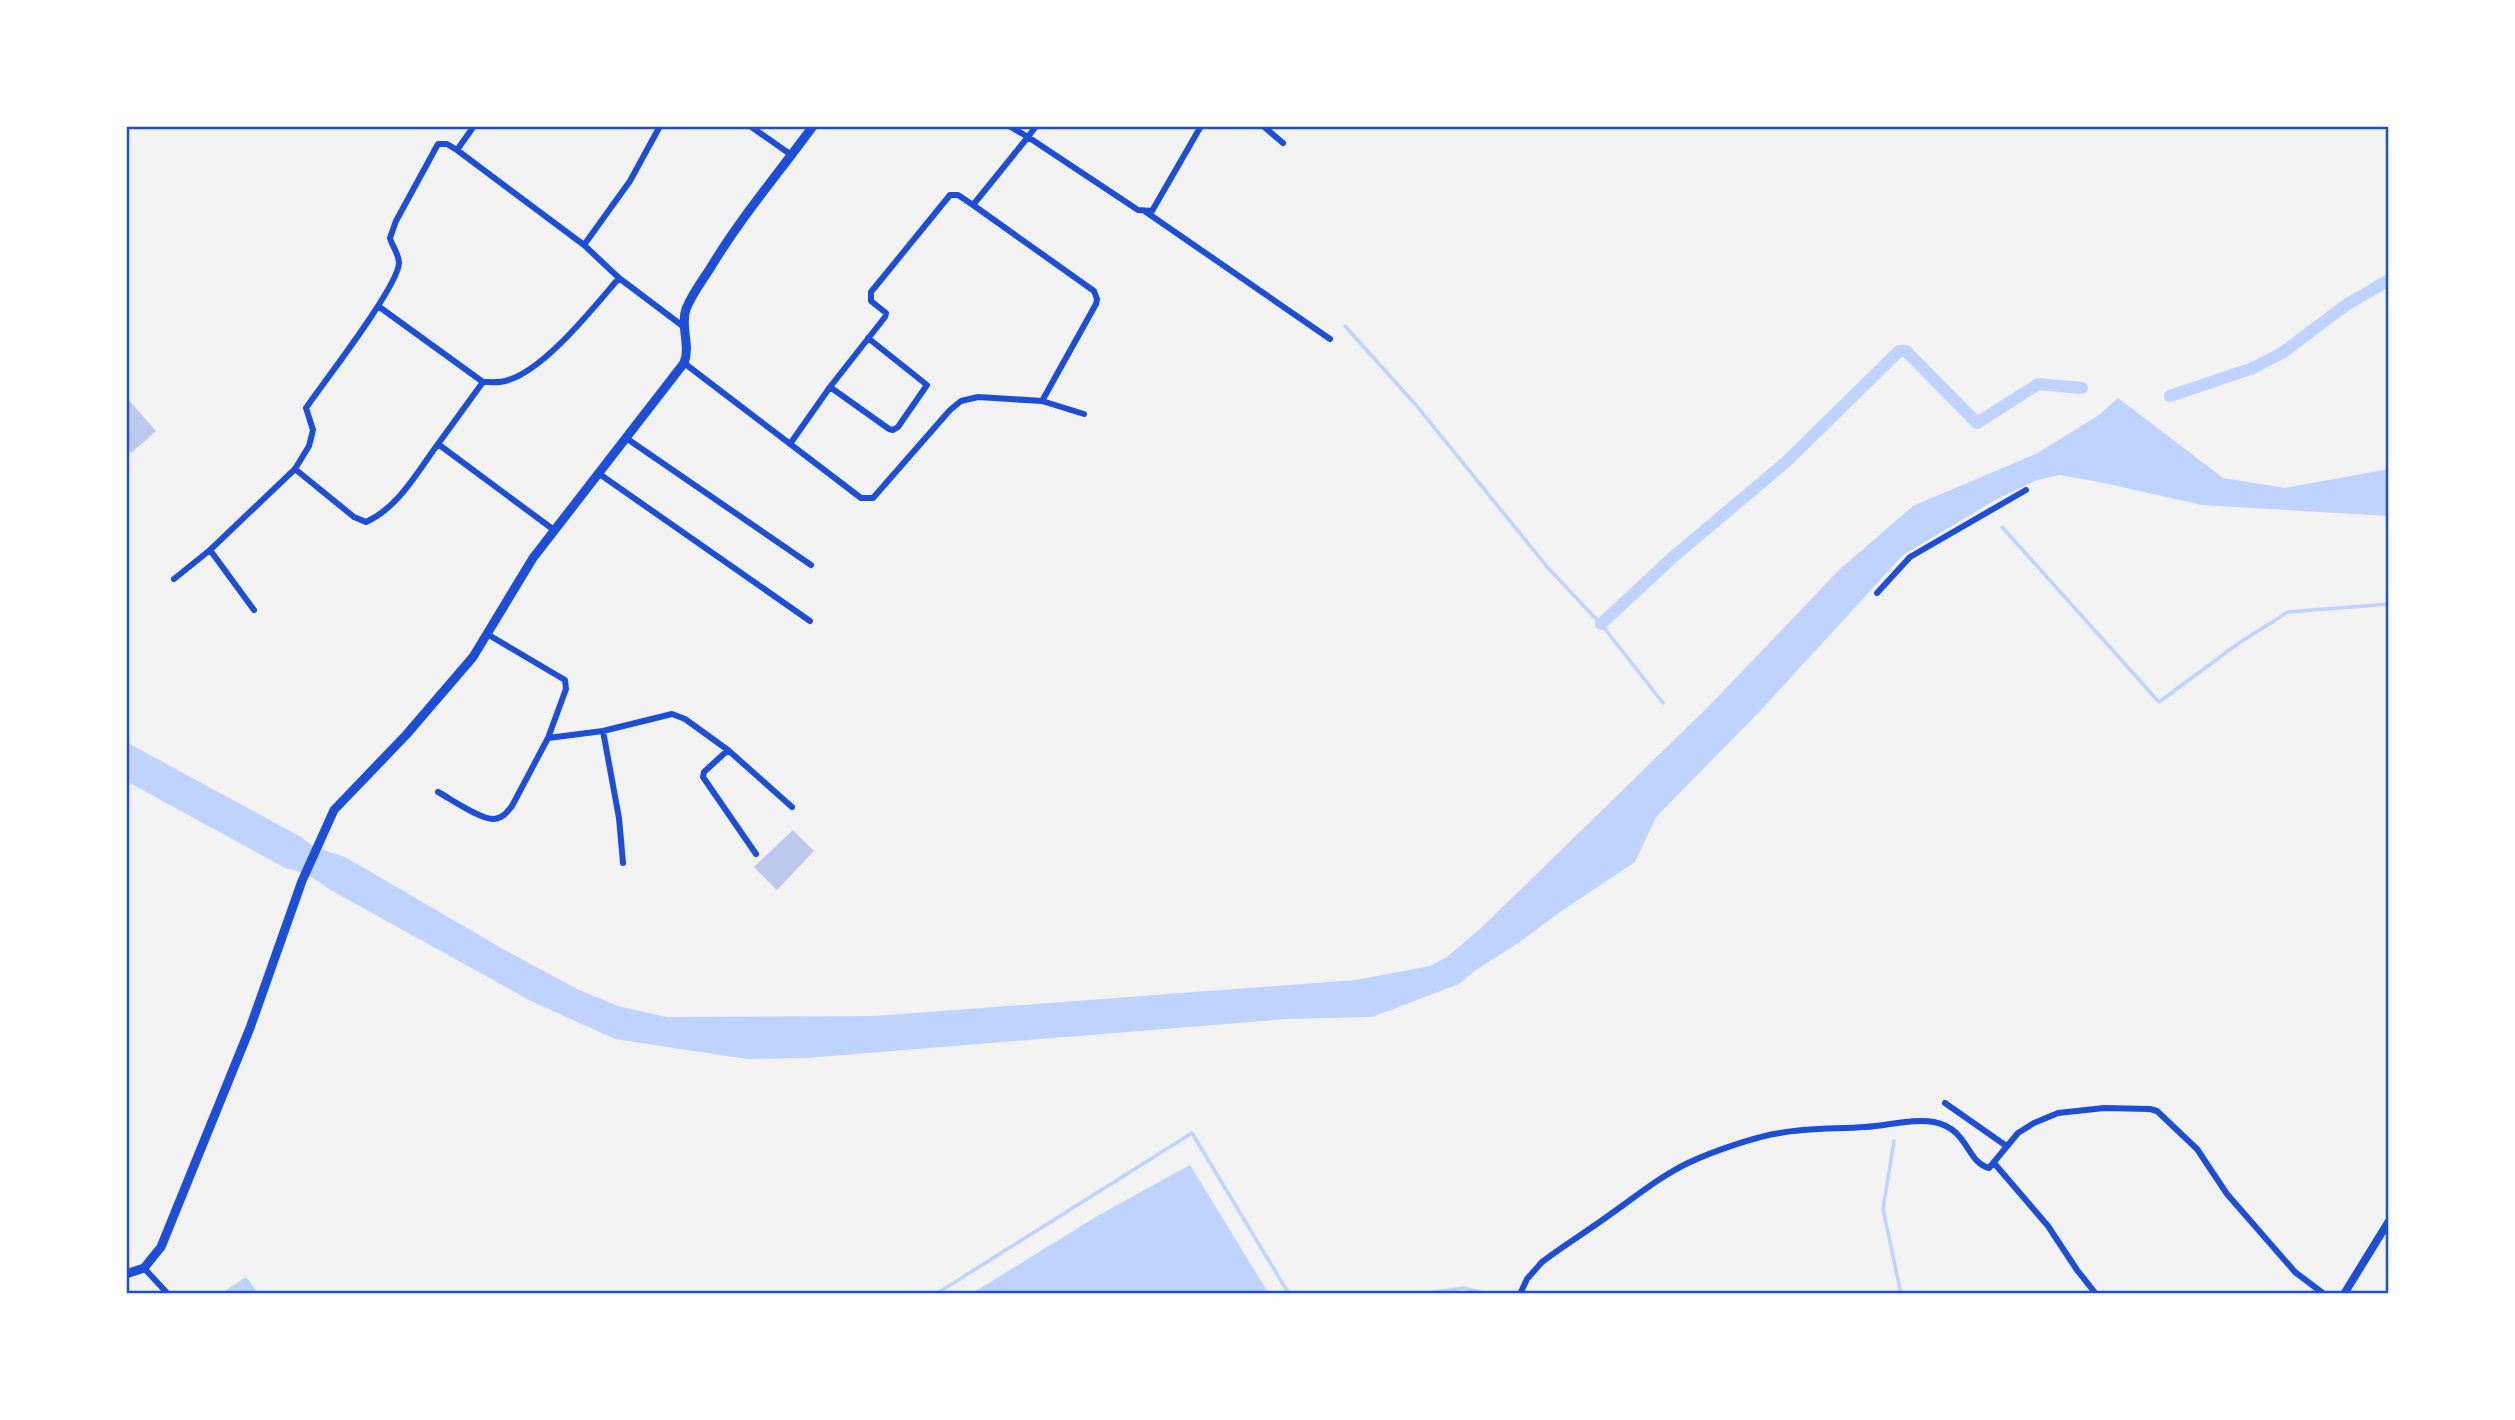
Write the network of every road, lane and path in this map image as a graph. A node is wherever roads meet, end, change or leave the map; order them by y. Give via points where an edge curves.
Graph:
1 (474, 126) edge
2 (660, 126) edge
3 (750, 126) edge
4 (813, 126) edge
5 (1009, 126) edge
6 (1036, 126) edge
7 (1263, 126) edge
8 (1199, 127) edge
9 (1028, 137) junction
10 (1283, 143) dead end
11 (457, 150) junction
12 (790, 154) junction
13 (974, 205) junction
14 (1146, 212) junction
15 (584, 245) junction
16 (619, 278) junction
17 (377, 306) junction
18 (684, 327) junction
19 (869, 338) junction
20 (1329, 339) dead end
21 (684, 363) junction
22 (482, 382) junction
23 (830, 387) junction
24 (1042, 401) junction
25 (1084, 414) dead end
26 (626, 438) junction
27 (438, 444) junction
28 (790, 444) junction
29 (295, 469) junction
30 (598, 473) junction
31 (2026, 490) dead end
32 (554, 530) junction
33 (210, 550) junction
34 (811, 565) dead end
35 (174, 579) dead end
36 (1877, 593) dead end
37 (254, 610) dead end
38 (810, 621) dead end
39 (487, 634) junction
40 (603, 731) junction
41 (548, 738) junction
42 (728, 750) junction
43 (438, 792) dead end
44 (792, 807) dead end
45 (756, 854) dead end
46 (623, 863) dead end
47 (1945, 1103) dead end
48 (2005, 1145) junction
49 (1994, 1163) junction
50 (2389, 1221) edge
51 (144, 1268) junction
52 (126, 1274) edge
53 (168, 1294) edge
54 (1520, 1294) edge
55 (2096, 1294) edge
56 (2323, 1294) edge
57 (2344, 1294) edge

1 - 11 street
2 - 15 street via 630,181
3 - 12 street
4 - 12 main road
5 - 9 street
6 - 9 street
7 - 10 street
8 - 14 street via 1157,204
9 - 13 street
9 - 14 street
11 - 15 street
11 - 17 street via 438,144 396,221 390,238 398,254 397,270
12 - 18 main road via 723,246 690,300
13 - 19 street via 950,195 870,292 871,301 886,313
13 - 24 street via 1096,295 1096,304
14 - 20 street
15 - 16 street
16 - 18 street
16 - 22 street via 548,355 517,377
17 - 22 street
17 - 29 street via 306,408 313,430
18 - 21 main road
19 - 23 street
19 - 23 street via 927,385 898,427 889,429
21 - 26 main road
21 - 28 street
22 - 27 street
23 - 28 street
24 - 25 street
24 - 28 street via 978,397 961,401 873,498 861,498
26 - 30 main road
26 - 34 street
27 - 29 street via 394,502 366,522
27 - 32 street
29 - 33 street
30 - 32 main road
30 - 38 street
31 - 36 street via 1910,557
32 - 39 main road
33 - 35 street
33 - 37 street
39 - 41 street via 565,680
39 - 51 main road via 406,735 334,810 302,881 250,1028 161,1247
40 - 41 street
40 - 42 street via 673,714
40 - 46 street
41 - 43 street via 504,816 485,818
42 - 44 street
42 - 45 street via 703,777
47 - 48 street
48 - 49 street
48 - 56 street via 2034,1123 2058,1113 2104,1108 2157,1111 2197,1149 2227,1194 2295,1272
49 - 54 street via 1984,1166 1976,1162 1959,1135 1935,1122 1780,1133 1689,1162 1661,1179 1542,1262
49 - 55 street via 2048,1226
50 - 57 street
51 - 52 main road
51 - 53 street

